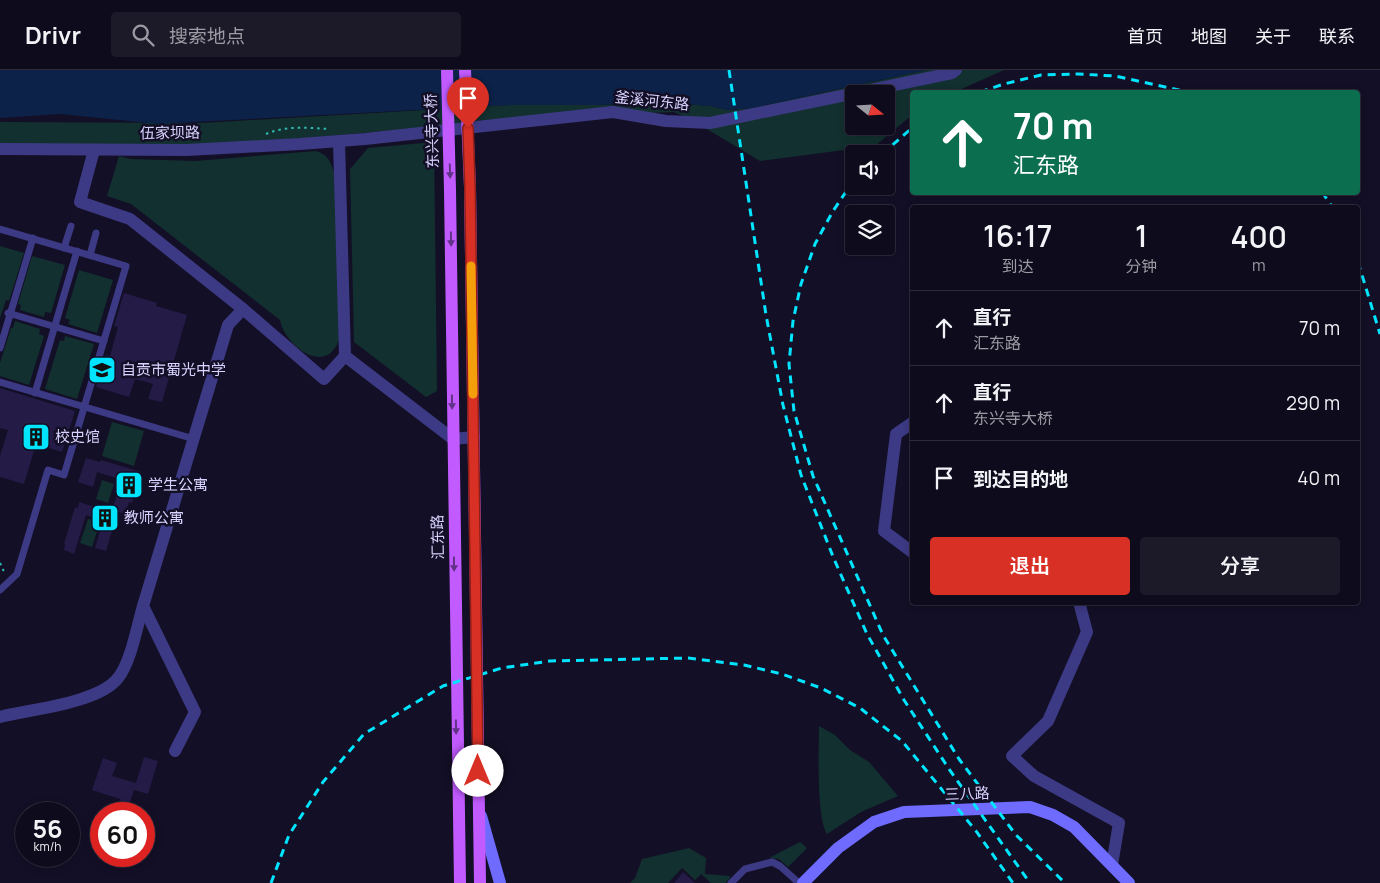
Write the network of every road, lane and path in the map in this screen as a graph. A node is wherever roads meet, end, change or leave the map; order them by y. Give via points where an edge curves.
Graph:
1 (447, 70) edge
2 (465, 70) edge
3 (956, 70) edge
4 (340, 142) junction
5 (0, 149) edge
6 (94, 150) junction
7 (450, 190) joint
8 (71, 226) dead end
9 (0, 229) edge
10 (96, 233) dead end
11 (33, 238) junction
12 (64, 248) junction
13 (77, 251) junction
14 (90, 255) junction
15 (243, 309) junction
16 (8, 313) dead end
17 (104, 342) junction
18 (0, 348) edge
19 (345, 356) junction
20 (0, 382) edge
21 (35, 393) junction
22 (84, 407) junction
23 (910, 424) edge
24 (474, 437) junction
25 (194, 439) junction
26 (453, 439) junction
27 (910, 550) edge
28 (0, 563) edge
29 (7, 576) dead end
30 (0, 590) edge
31 (1080, 605) edge
32 (143, 606) junction
33 (0, 716) edge
34 (175, 751) dead end
35 (479, 807) junction
36 (1112, 865) junction
37 (460, 883) edge
38 (480, 883) edge
39 (500, 883) edge
40 (731, 883) edge
41 (799, 883) edge
42 (803, 883) edge
43 (1130, 883) edge

1 -> 7 main road, 东兴寺大桥, bridge
2 - 24 main road, bridge
3 - 4 street, 釜溪河东路 via 710,123 666,121 613,112
4 - 6 street, 伍家坝路 via 187,150
4 - 19 street
5 - 6 street, 伍家坝路
6 - 15 street via 80,202 130,219
7 -> 26 main road, 汇东路
8 - 12 lane
9 - 11 lane
10 - 14 lane
11 - 12 lane
11 - 18 lane
12 - 13 lane
13 - 14 lane
13 - 21 lane
14 - 17 lane via 126,266
15 - 19 street via 324,379
15 - 25 street via 228,325
16 - 17 lane
17 - 22 lane
19 - 26 street
20 - 21 lane
21 - 22 lane
22 - 25 lane
22 - 30 lane via 64,475 48,470 17,574
23 - 27 street via 896,434 884,531
24 - 26 street
24 - 35 main road
25 - 32 street
26 -> 37 main road, 汇东路
28 - 29 path
31 - 36 street via 1087,632 1060,695 1048,721 1012,756 1034,776 1119,823
32 - 33 street via 123,670 110,687 90,696
32 - 34 street via 195,712
35 - 38 main road
35 - 39 main road
36 - 42 main road, 三八路 via 1074,827 1030,807 904,812 874,822 838,848
36 - 43 main road, 三八路
40 - 41 lane via 745,869 772,862

